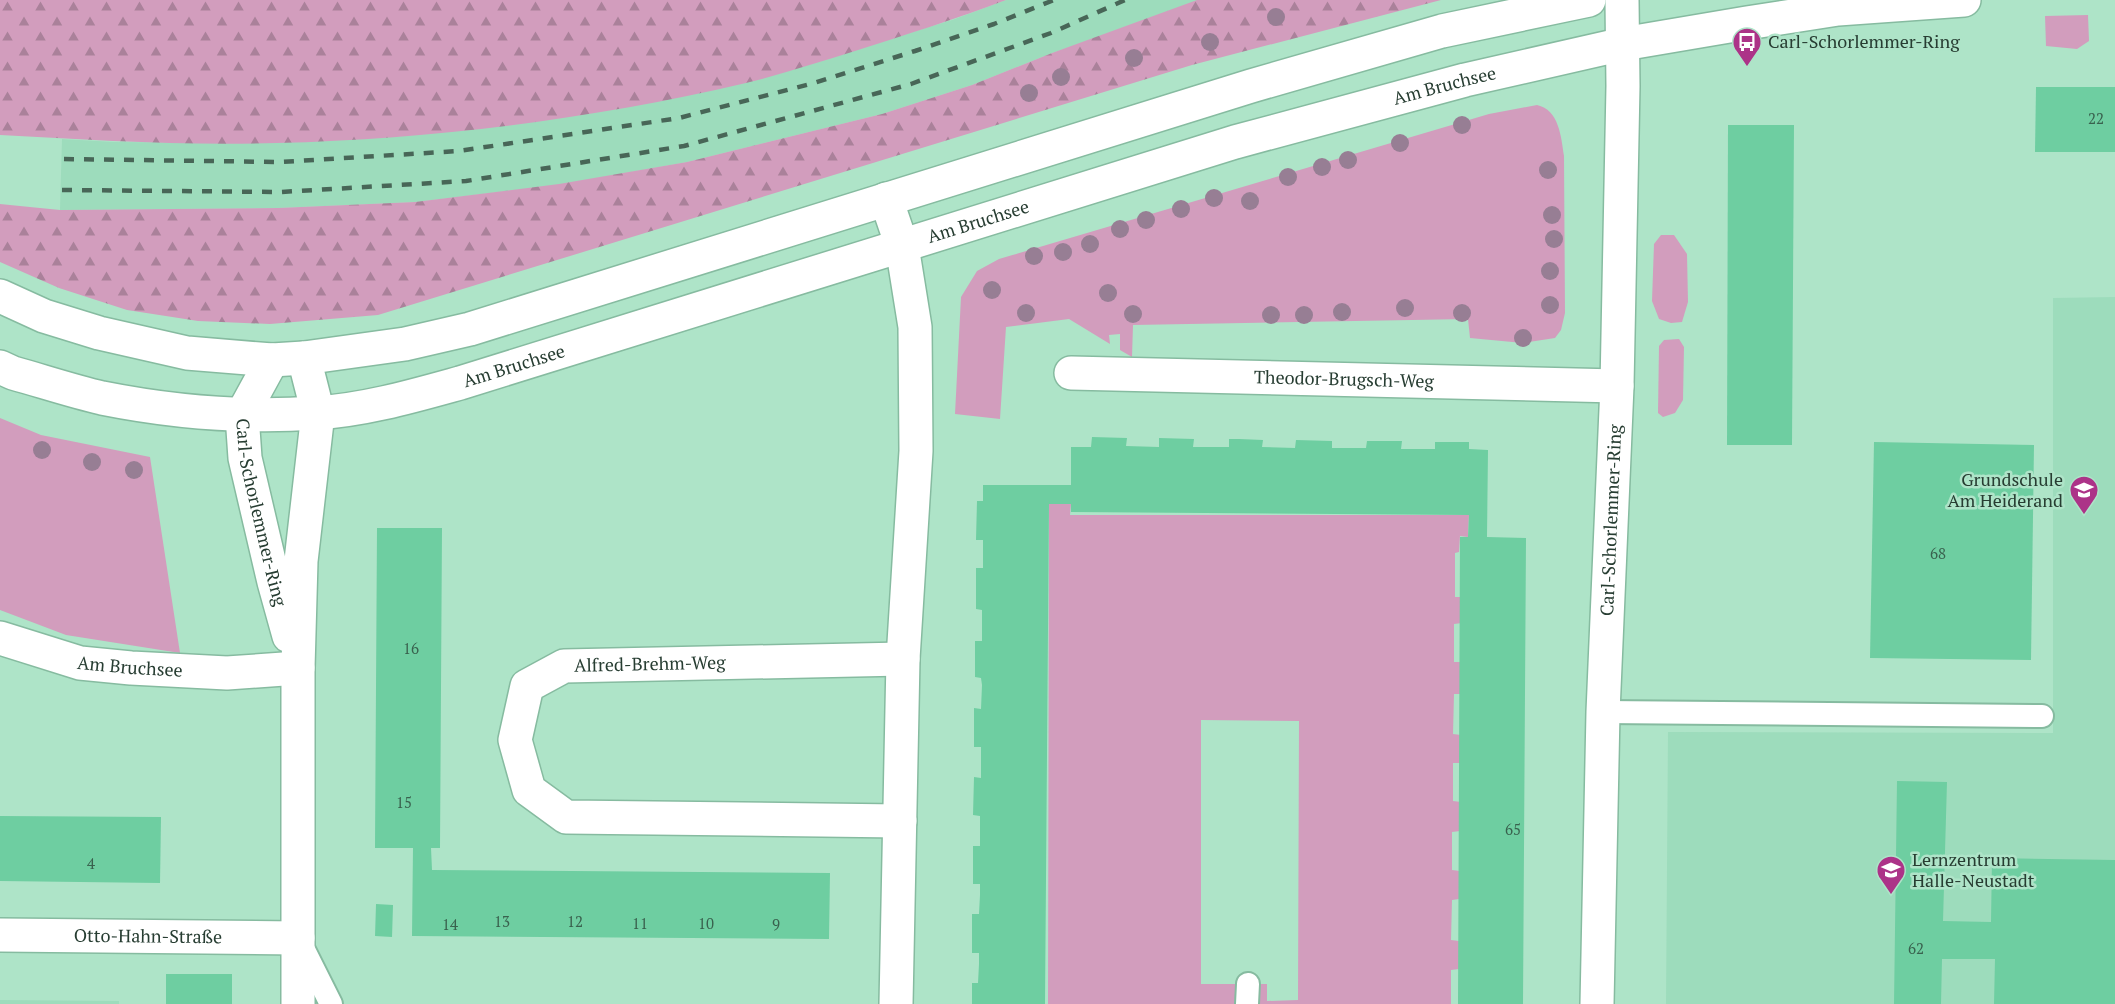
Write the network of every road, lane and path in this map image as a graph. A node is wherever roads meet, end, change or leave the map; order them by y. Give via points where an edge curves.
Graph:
1 (1589, 0) edge
2 (1622, 0) edge
3 (1964, 0) edge
4 (1623, 44) junction
5 (886, 199) junction
6 (902, 246) junction
7 (0, 296) edge
8 (304, 358) junction
9 (272, 360) junction
10 (0, 367) edge
11 (1071, 373) dead end
12 (1617, 386) junction
13 (318, 413) junction
14 (242, 415) junction
15 (0, 638) edge
16 (903, 659) junction
17 (298, 668) junction
18 (1604, 712) junction
19 (2042, 716) dead end
20 (900, 821) junction
21 (0, 935) edge
22 (298, 938) junction
23 (298, 1004) edge
24 (331, 1004) edge
25 (897, 1004) edge
26 (1597, 1004) edge

1 - 5 street via 1442,31
2 - 4 street, Carl-Schorlemmer-Ring
3 - 4 street, Am Bruchsee via 1838,9
4 - 6 street, Am Bruchsee via 1465,80 1235,142
4 - 12 street, Carl-Schorlemmer-Ring
5 - 6 street
5 - 8 street via 470,329 405,344
6 - 13 street, Am Bruchsee via 460,383 395,401
6 - 16 street via 915,327 916,428
7 - 9 street via 44,316 99,333 187,353
8 - 9 street
8 - 13 street, Carl-Schorlemmer-Ring
9 - 14 street, Carl-Schorlemmer-Ring
10 - 14 street, Am Bruchsee via 100,397 187,412
11 - 12 street, Theodor-Brugsch-Weg
12 - 18 street, Carl-Schorlemmer-Ring
13 - 14 street, Am Bruchsee
13 - 17 street, Carl-Schorlemmer-Ring via 301,561
14 - 17 street, Carl-Schorlemmer-Ring via 245,458
15 - 17 street, Am Bruchsee via 80,663 227,673
16 - 20 street
16 - 20 street, Alfred-Brehm-Weg via 564,666 527,686 515,740 530,790 566,817
17 - 22 street, Carl-Schorlemmer-Ring
18 - 19 lane
18 - 26 street, Carl-Schorlemmer-Ring
20 - 25 street
21 - 22 street, Otto-Hahn-Straße
22 - 23 street, Carl-Schorlemmer-Ring
22 - 24 lane, Carl-Schorlemmer-Ring

